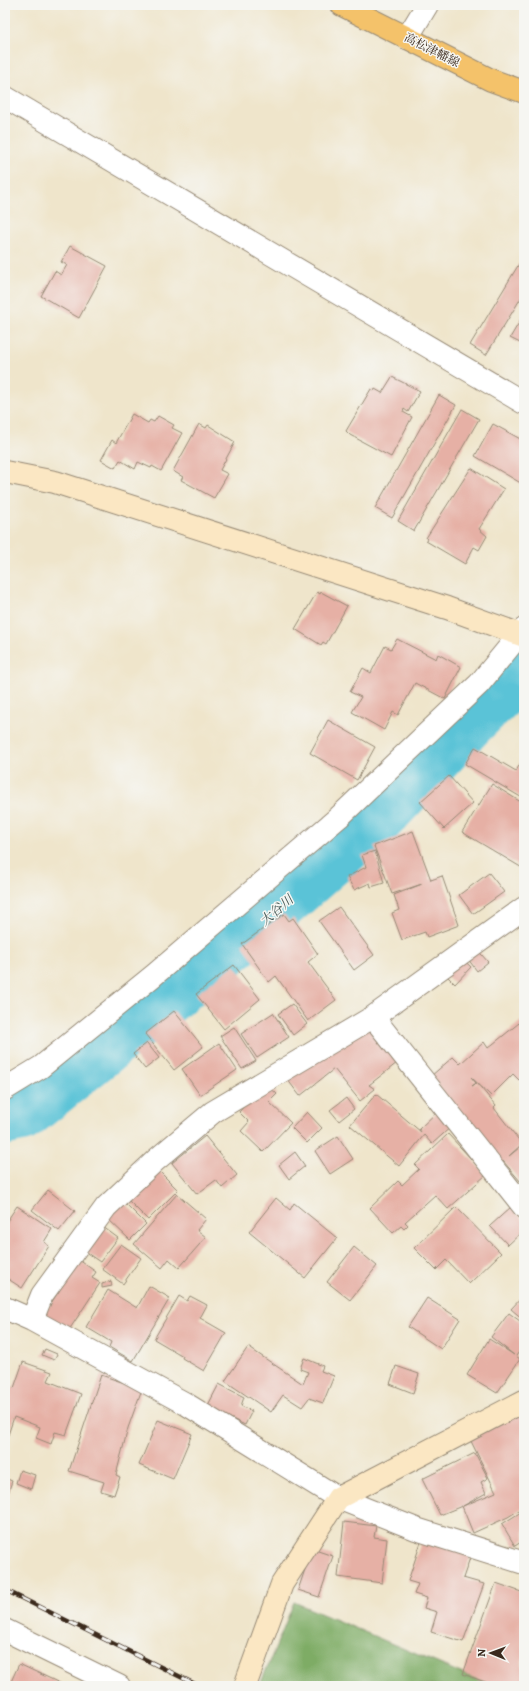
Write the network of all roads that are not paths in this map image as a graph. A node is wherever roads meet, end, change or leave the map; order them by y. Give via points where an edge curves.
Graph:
1 (342, 5) edge
2 (427, 5) edge
3 (408, 38) junction
4 (524, 92) edge
5 (5, 97) edge
6 (524, 403) edge
7 (5, 472) edge
8 (523, 633) edge
9 (524, 908) edge
10 (372, 1017) junction
11 (5, 1089) edge
12 (524, 1207) edge
13 (5, 1308) edge
14 (32, 1320) junction
15 (524, 1401) edge
16 (338, 1498) junction
17 (524, 1563) edge
18 (5, 1630) edge
19 (119, 1686) edge
20 (245, 1686) edge

1 - 3 main road, 高松津幡線
2 - 3 street
3 - 4 main road, 高松津幡線 via 492,80
5 - 6 street
7 - 8 street via 55,482
8 - 11 street via 479,684 339,817 47,1063
9 - 10 street
10 - 12 street
10 - 14 street via 213,1112 156,1160 106,1207 42,1295
13 - 14 street
14 - 16 street via 186,1404
15 - 16 street
16 - 17 street via 416,1529
16 - 20 street via 282,1584
18 - 19 street

